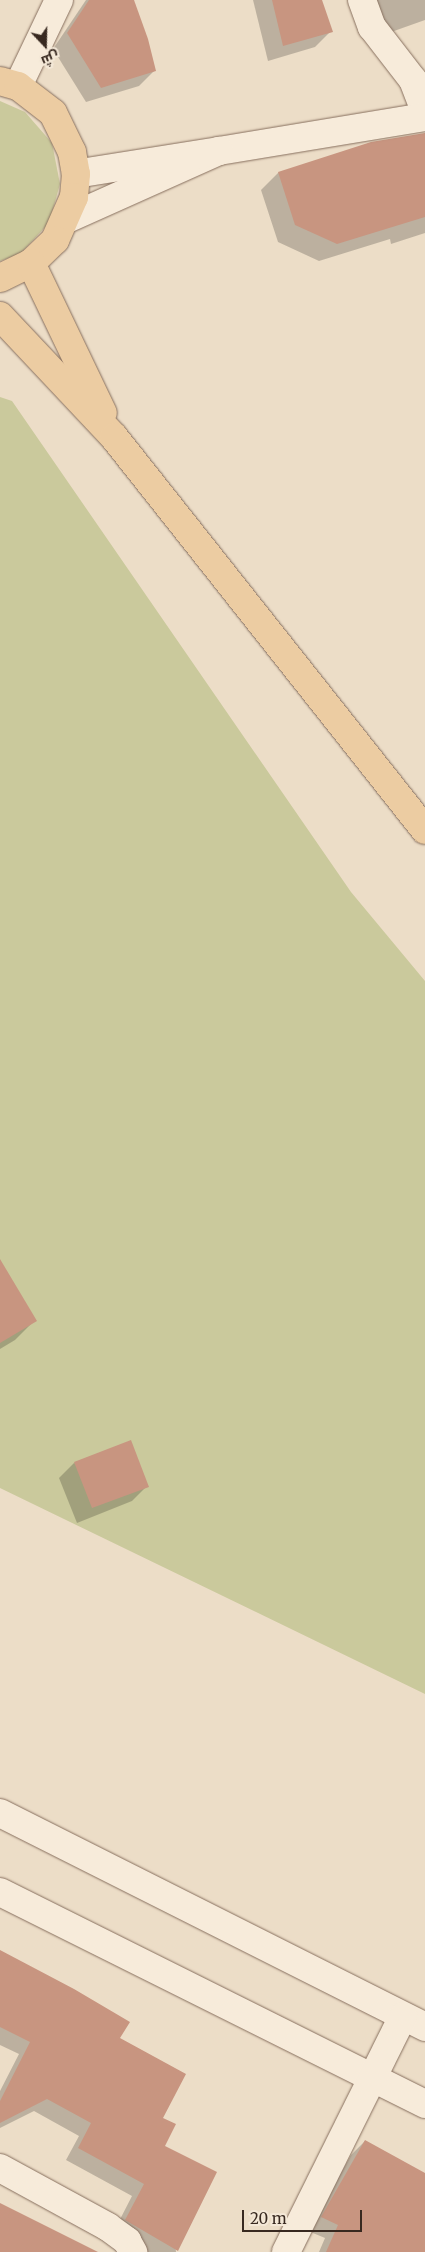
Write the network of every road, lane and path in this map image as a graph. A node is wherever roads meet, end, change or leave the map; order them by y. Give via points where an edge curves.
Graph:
1 (59, 0) edge
2 (362, 0) edge
3 (9, 83) edge
4 (425, 110) edge
5 (425, 117) edge
6 (218, 151) junction
7 (76, 174) junction
8 (67, 220) junction
9 (31, 263) junction
10 (0, 278) edge
11 (0, 316) edge
12 (114, 437) junction
13 (425, 830) edge
14 (0, 1813) edge
15 (0, 1892) edge
16 (414, 2022) edge
17 (372, 2078) junction
18 (425, 2104) edge
19 (0, 2168) edge
20 (132, 2252) edge
21 (286, 2252) edge

1 - 3 street
2 - 4 street via 372,27 413,80
3 - 7 main road via 53,113 72,152
5 - 6 street
6 - 7 street
6 - 8 street
7 - 8 main road
8 - 9 main road via 55,240
9 - 10 main road
9 - 12 main road
11 - 12 main road
12 - 13 main road
14 - 16 street
15 - 17 street
16 - 17 street
17 - 18 street
17 - 21 street
19 - 20 street via 108,2227 127,2241

